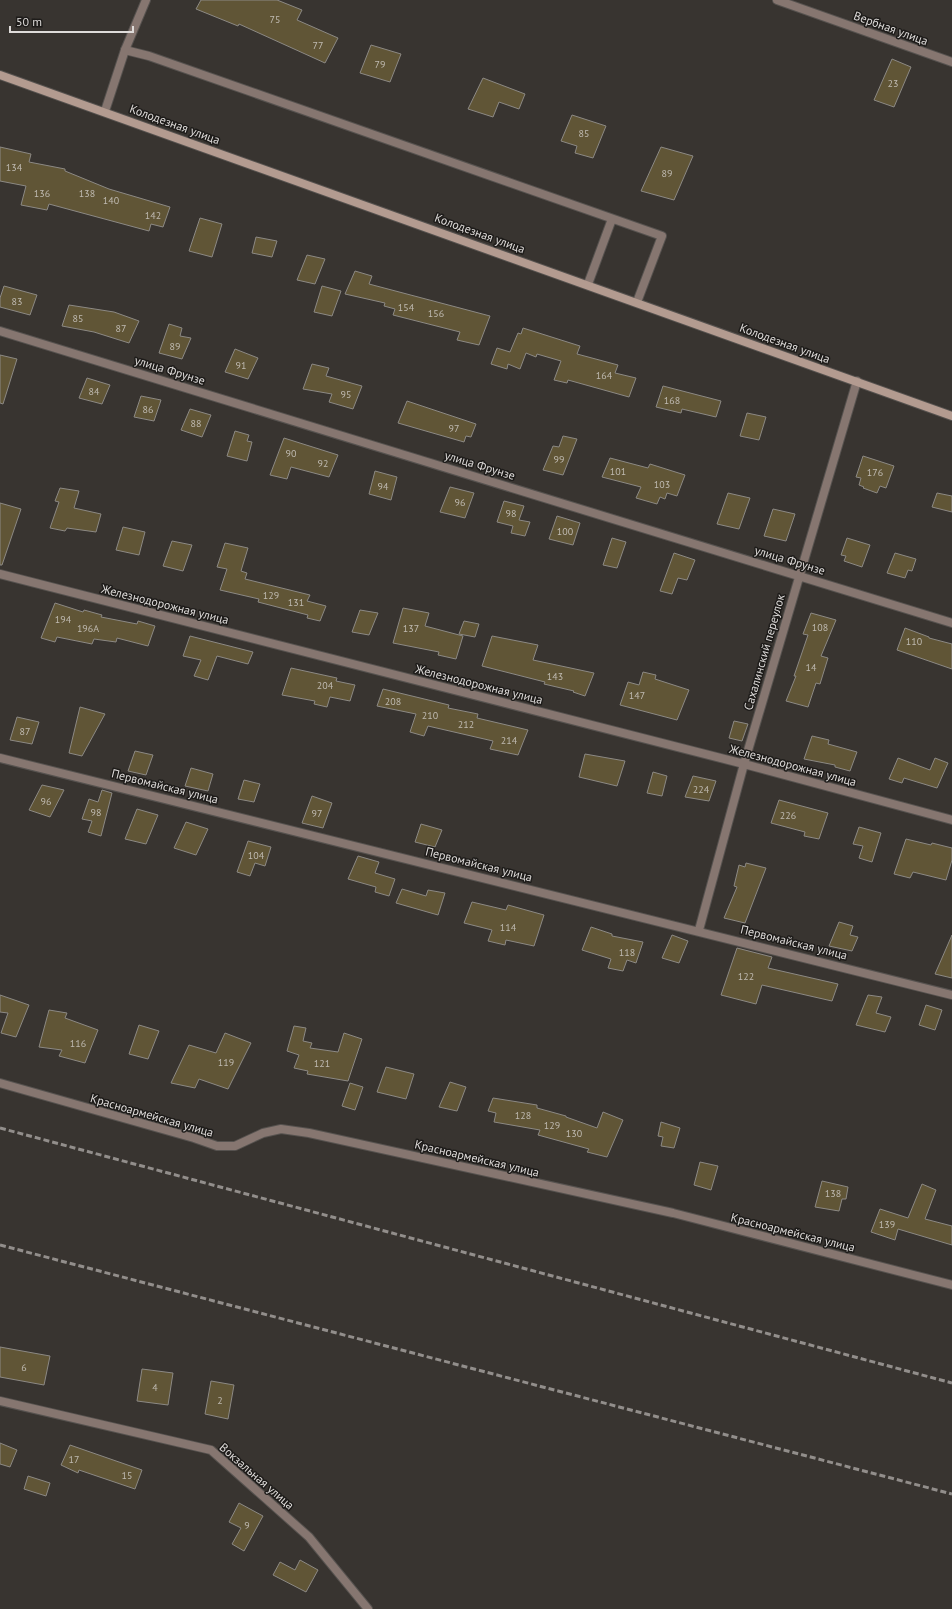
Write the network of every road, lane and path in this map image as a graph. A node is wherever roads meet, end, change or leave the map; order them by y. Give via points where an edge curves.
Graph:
1 (146, 0) edge
2 (777, 0) edge
3 (125, 50) junction
4 (952, 62) edge
5 (0, 75) edge
6 (105, 112) junction
7 (612, 219) junction
8 (588, 284) junction
9 (637, 302) junction
10 (0, 331) edge
11 (857, 381) junction
12 (952, 416) edge
13 (0, 574) edge
14 (799, 575) junction
15 (952, 623) edge
16 (0, 758) edge
17 (744, 764) junction
18 (952, 820) edge
19 (699, 930) junction
20 (952, 994) edge
21 (0, 1083) edge
22 (952, 1285) edge
23 (0, 1401) edge
24 (368, 1609) edge

1 - 3 street
2 - 4 street, Вербная улица
3 - 6 street
3 - 7 street via 149,56
5 - 6 main road, Колодезная улица
6 - 8 main road, Колодезная улица
7 - 8 street
7 - 9 street via 662,236
8 - 9 main road, Колодезная улица
9 - 11 main road, Колодезная улица
10 - 14 street, улица Фрунзе
11 - 12 main road, Колодезная улица
11 - 14 street, Сахалинский переулок
13 - 17 street, Железнодорожная улица
14 - 15 street, улица Фрунзе
14 - 17 street, Сахалинский переулок
16 - 19 street, Первомайская улица
17 - 18 street, Железнодорожная улица
17 - 19 street, Сахалинский переулок
19 - 20 street, Первомайская улица
21 - 22 street, Красноармейская улица via 217,1146 235,1146 263,1133 281,1129 309,1133 673,1213
23 - 24 street, Вокзальная улица via 211,1450 309,1537

